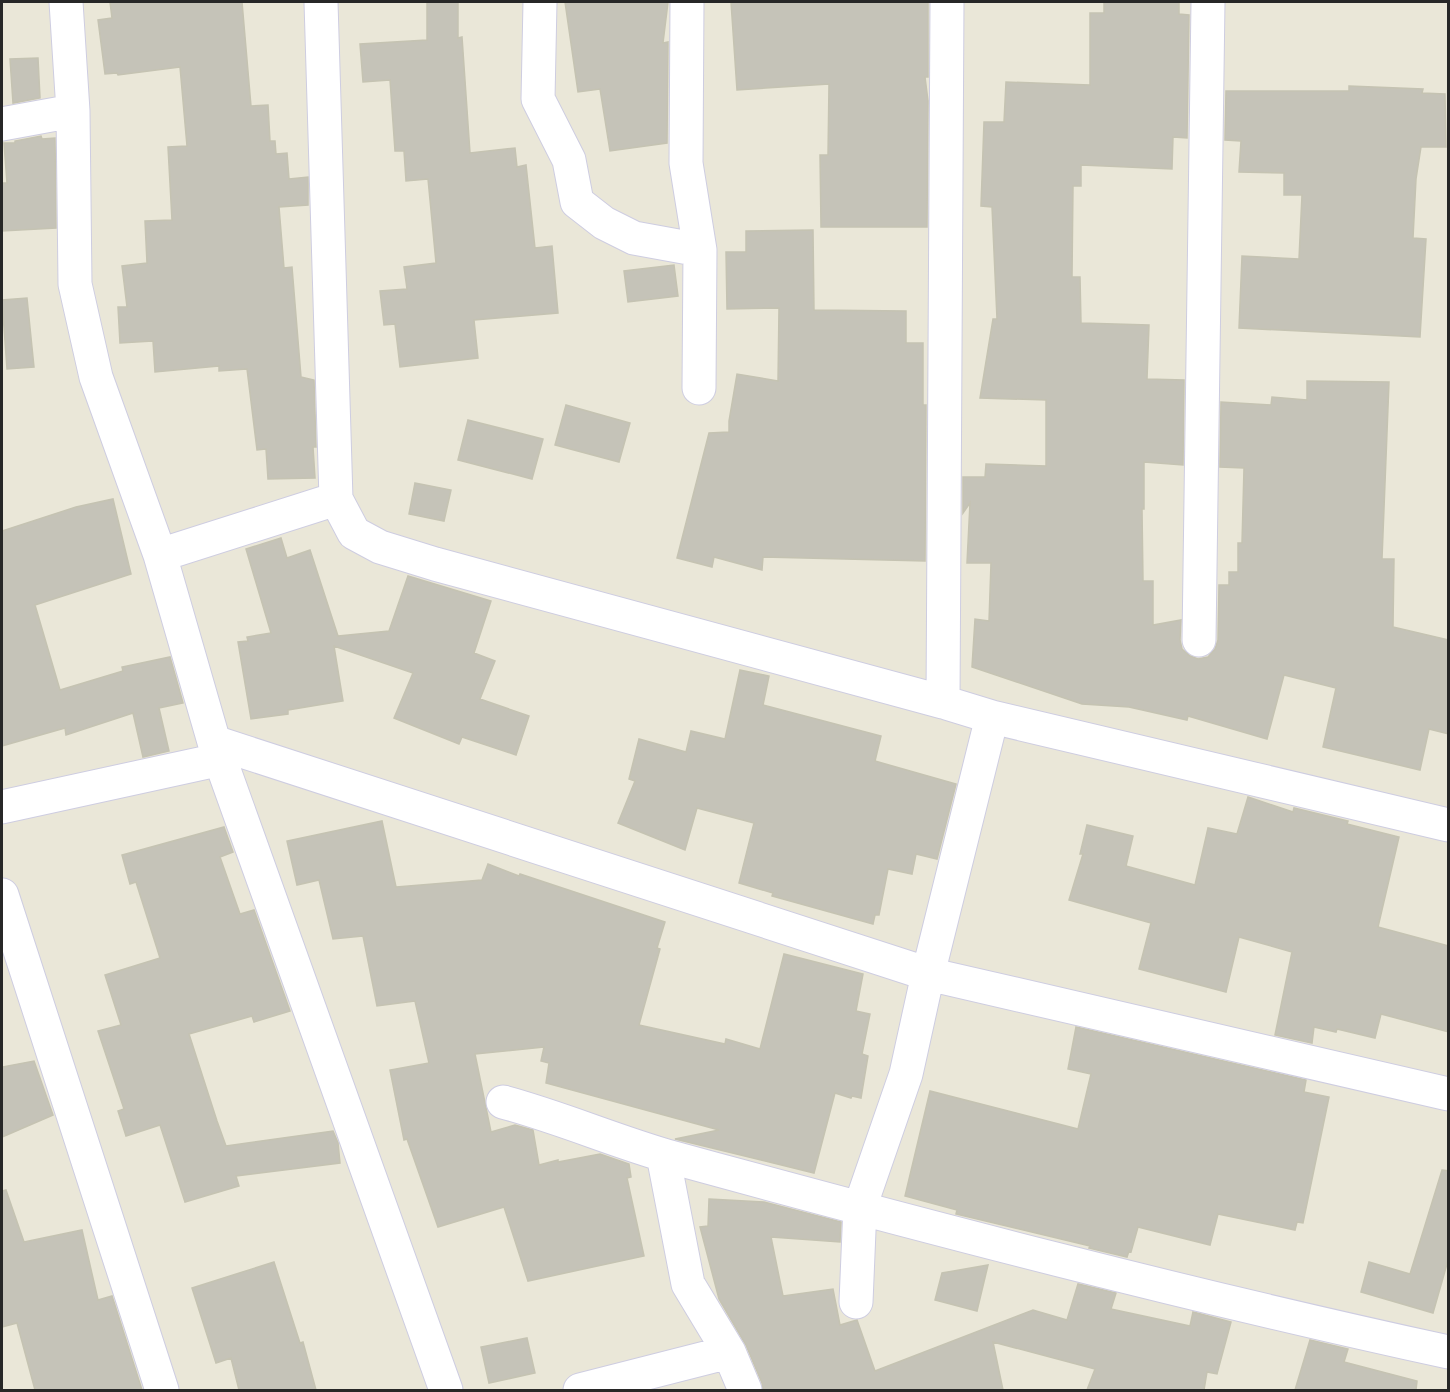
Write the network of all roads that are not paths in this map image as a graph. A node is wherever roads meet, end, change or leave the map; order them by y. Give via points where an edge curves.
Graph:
1 (66, 2) edge
2 (321, 2) edge
3 (540, 2) edge
4 (687, 2) edge
5 (946, 2) edge
6 (1208, 2) edge
7 (73, 111) junction
8 (2, 124) edge
9 (700, 250) junction
10 (699, 388) dead end
11 (336, 499) junction
12 (160, 555) junction
13 (1199, 640) dead end
14 (943, 702) junction
15 (992, 717) junction
16 (218, 750) junction
17 (2, 807) edge
18 (1449, 825) edge
19 (2, 895) edge
20 (928, 974) junction
21 (1449, 1094) edge
22 (503, 1102) dead end
23 (663, 1155) junction
24 (860, 1207) junction
25 (856, 1302) dead end
26 (729, 1352) junction
27 (1449, 1352) edge
28 (162, 1390) edge
29 (446, 1390) edge
30 (579, 1390) edge
31 (745, 1390) edge

1 - 7 street
2 - 11 street
3 - 9 street via 538,99 569,160 577,202 604,223 634,238
4 - 9 street via 686,163
5 - 14 street
6 - 13 street
7 - 8 street
7 - 12 street via 75,284 96,377
9 - 10 street
11 - 12 street
11 - 14 street via 354,533 381,547
12 - 16 street
14 - 15 street
15 - 18 street
15 - 20 street
16 - 17 street
16 - 20 street
16 - 29 street
19 - 28 street
20 - 21 street
20 - 24 street via 906,1074
22 - 23 street
23 - 24 street
23 - 26 street via 688,1284
24 - 25 street
24 - 27 street via 1289,1318
26 - 30 street
26 - 31 street

